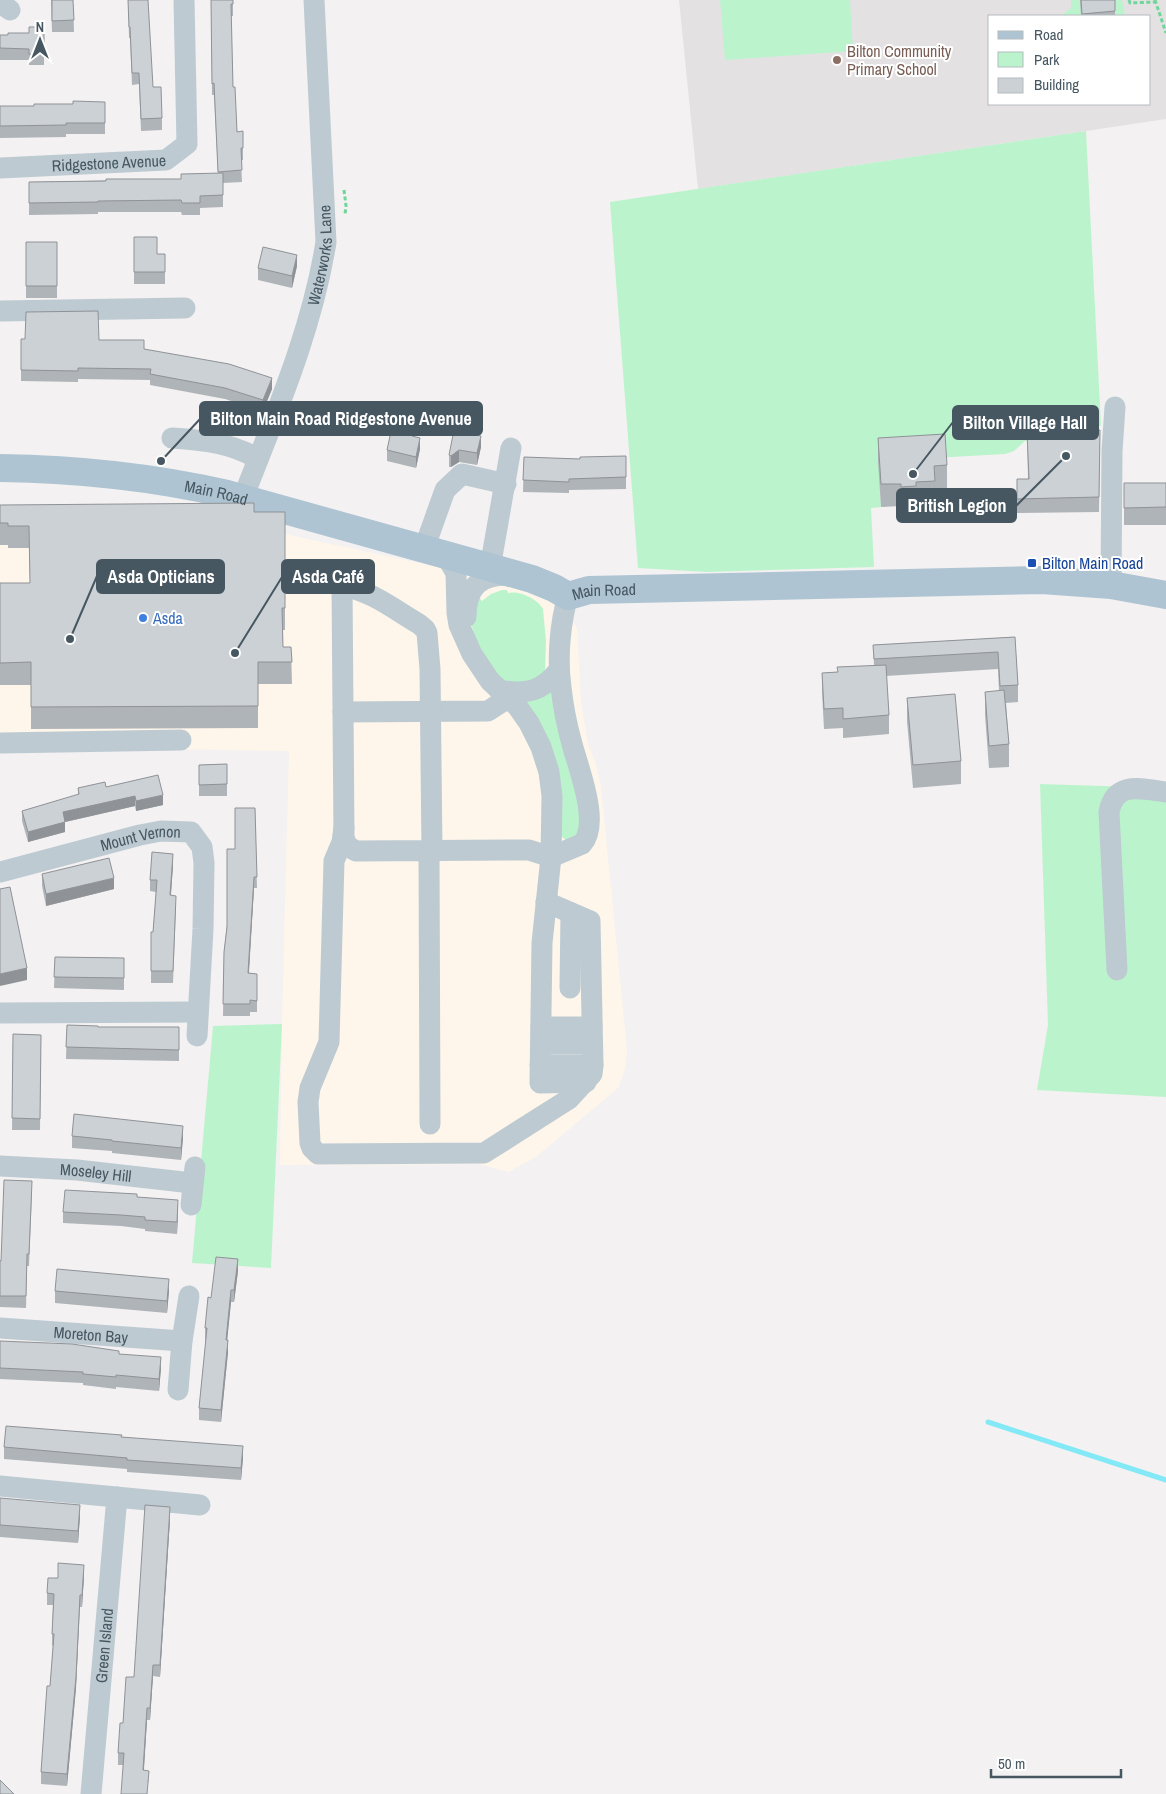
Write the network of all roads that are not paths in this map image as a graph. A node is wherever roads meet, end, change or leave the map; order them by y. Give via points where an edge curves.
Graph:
1 (184, 0) edge
2 (314, 0) edge
3 (0, 168) edge
4 (185, 308) dead end
5 (0, 311) edge
6 (1115, 407) dead end
7 (172, 438) dead end
8 (511, 448) dead end
9 (258, 459) junction
10 (0, 468) edge
11 (506, 484) junction
12 (243, 498) junction
13 (429, 550) junction
14 (490, 568) junction
15 (518, 575) junction
16 (1111, 585) junction
17 (1166, 595) edge
18 (568, 596) junction
19 (472, 654) junction
20 (559, 670) junction
21 (503, 694) junction
22 (430, 711) junction
23 (343, 712) junction
24 (181, 740) dead end
25 (0, 743) edge
26 (1166, 792) edge
27 (344, 826) junction
28 (431, 851) junction
29 (551, 857) junction
30 (0, 872) edge
31 (546, 902) junction
32 (1118, 970) dead end
33 (541, 988) junction
34 (581, 988) junction
35 (198, 1012) junction
36 (0, 1014) edge
37 (197, 1036) dead end
38 (592, 1036) junction
39 (541, 1045) junction
40 (590, 1073) junction
41 (430, 1124) dead end
42 (0, 1166) edge
43 (191, 1205) dead end
44 (189, 1296) dead end
45 (0, 1328) edge
46 (182, 1341) junction
47 (178, 1390) dead end
48 (0, 1486) edge
49 (117, 1497) junction
50 (191, 1510) dead end
51 (91, 1794) edge

1 - 3 street, Ridgestone Avenue via 187,144 166,160
2 - 9 street, Waterworks Lane via 326,242 320,278 291,373
4 - 5 street
6 - 16 street
7 - 9 street via 201,440 242,449
8 - 11 street
9 - 12 street, Waterworks Lane
10 - 12 main road, Main Road via 87,471 192,486
11 - 13 street via 462,474 445,490
11 - 14 street
12 - 13 main road, Main Road
13 - 14 main road, Main Road
13 - 19 street via 449,561 456,573 457,613
14 - 15 main road, Main Road
15 - 18 main road, Main Road via 544,583
15 - 19 street via 490,576 469,594 466,620
16 - 17 main road, Main Road
16 - 18 main road, Main Road via 1042,580 910,582 588,590
18 - 20 street via 562,616
19 - 21 street
20 - 21 street via 553,678 532,691
20 - 29 street via 590,824 582,844
21 - 22 street via 488,711
21 - 29 street via 529,723 547,764 552,796
22 - 23 street
22 - 23 street via 429,640 425,628 366,593 342,586
22 - 28 street
23 - 27 street
24 - 25 street
26 - 32 street via 1126,789 1115,796 1110,806
27 - 28 street via 346,844 356,851
27 - 40 street via 334,861 329,1042 308,1097 309,1139 315,1152 323,1155 484,1153 569,1099
28 - 29 street via 529,850
28 - 41 street
29 - 31 street
30 - 35 street, Mount Vernon via 140,835 161,831 191,832 202,847 204,863
31 - 33 street
31 - 34 street via 580,917
33 - 34 street
33 - 39 street
34 - 38 street
35 - 36 street
35 - 37 street, Mount Vernon
38 - 39 street
38 - 40 street
39 - 40 street via 540,1083
42 - 43 street, Moseley Hill via 194,1175
44 - 46 street
45 - 46 street, Moreton Bay
46 - 47 street
48 - 49 street
49 - 50 street
49 - 51 street, Green Island

